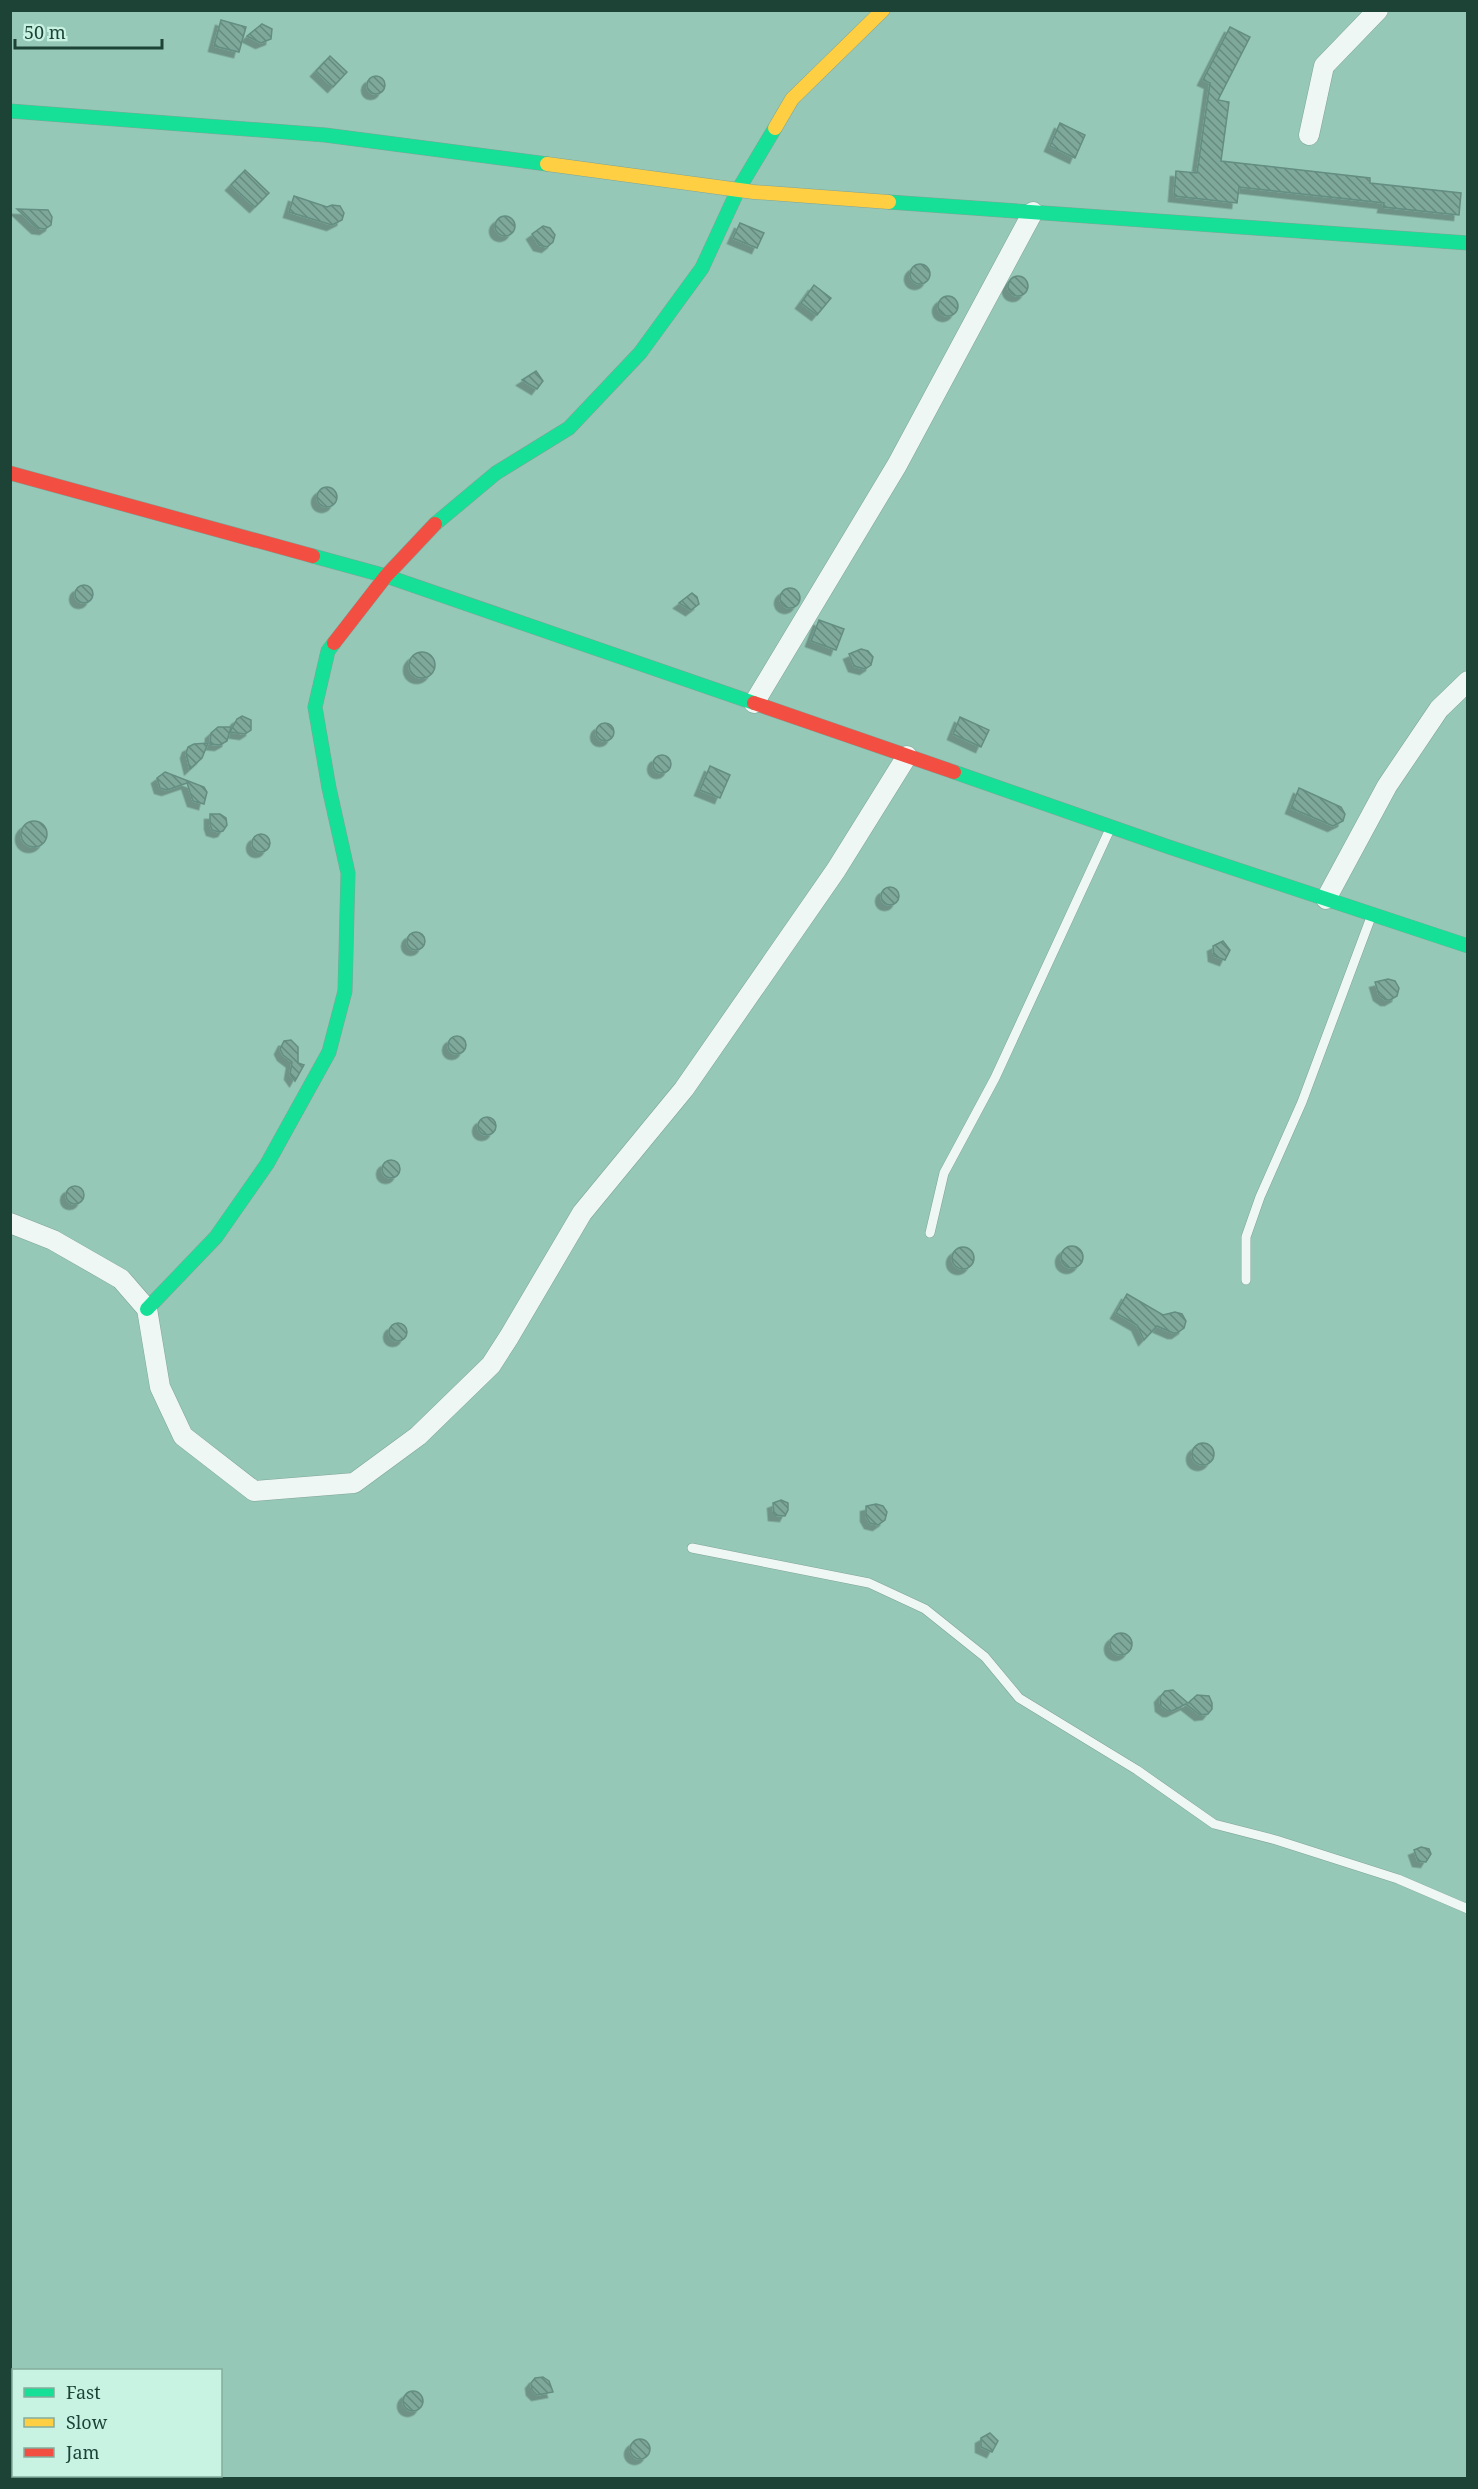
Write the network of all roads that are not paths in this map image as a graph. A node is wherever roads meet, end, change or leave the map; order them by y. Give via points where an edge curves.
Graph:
1 (883, 10) edge
2 (1378, 10) edge
3 (10, 111) edge
4 (1309, 135) dead end
5 (738, 190) junction
6 (1033, 213) junction
7 (1467, 243) edge
8 (10, 473) edge
9 (386, 576) junction
10 (1467, 681) edge
11 (754, 703) junction
12 (907, 756) junction
13 (1111, 827) junction
14 (1326, 899) junction
15 (1372, 914) junction
16 (1467, 946) edge
17 (10, 1223) edge
18 (930, 1233) dead end
19 (1246, 1280) dead end
20 (147, 1309) junction
21 (692, 1548) dead end
22 (1467, 1909) edge

1 - 5 street via 792,99
2 - 4 street via 1324,66
3 - 5 street via 324,135
5 - 6 street
5 - 9 street via 702,268 640,353 569,428 496,473 435,524
6 - 7 street
6 - 11 street via 897,465
8 - 9 street
9 - 11 street
9 - 20 street via 328,651 315,707 348,873 345,991 328,1052 267,1164 216,1237
10 - 14 street via 1439,709 1386,786
11 - 12 street
12 - 13 street
12 - 20 street via 836,870 684,1089 582,1212 491,1365 418,1436 354,1483 254,1491 183,1436 160,1386
13 - 14 street
13 - 18 lane via 995,1078 944,1173
14 - 15 street
15 - 16 street
15 - 19 lane via 1302,1102 1249,1227
17 - 20 street via 53,1240 121,1280
21 - 22 lane via 869,1583 925,1609 985,1657 1019,1698 1137,1770 1214,1824 1398,1879

